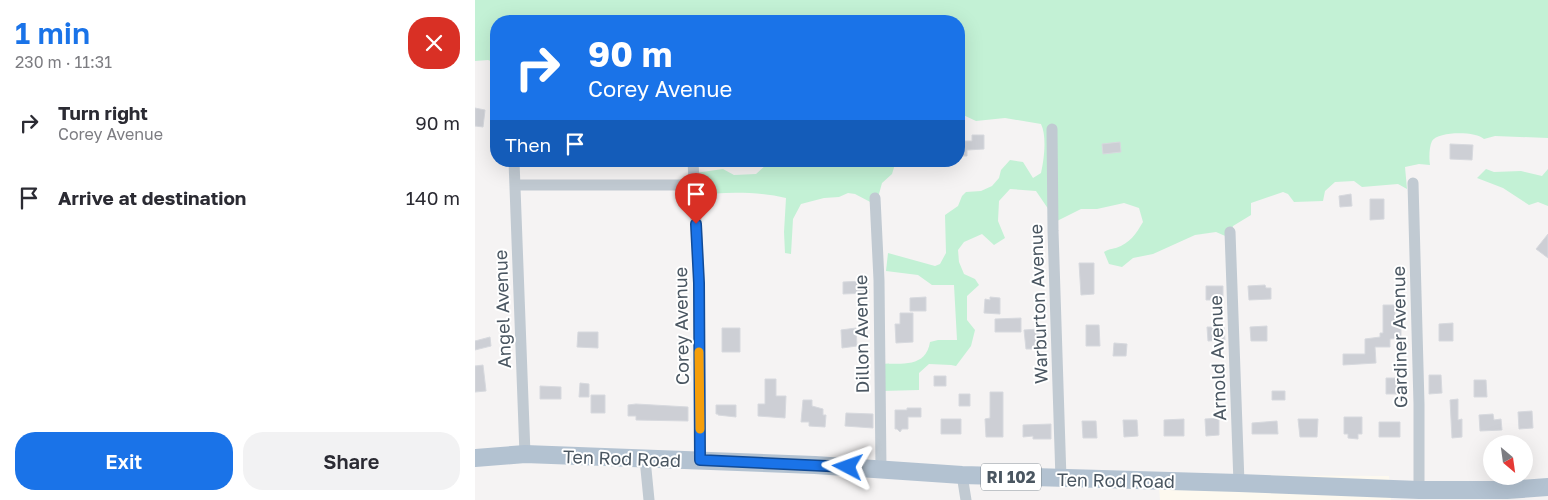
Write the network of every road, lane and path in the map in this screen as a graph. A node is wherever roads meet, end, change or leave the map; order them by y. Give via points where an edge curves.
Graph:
1 (1052, 129) dead end
2 (514, 167) edge
3 (693, 167) edge
4 (1413, 183) dead end
5 (515, 185) junction
6 (694, 185) junction
7 (875, 198) dead end
8 (1230, 232) dead end
9 (525, 454) junction
10 (475, 458) edge
11 (645, 460) junction
12 (700, 460) junction
13 (881, 469) junction
14 (962, 475) junction
15 (1061, 478) junction
16 (1239, 483) junction
17 (1548, 487) edge
18 (1419, 490) junction
19 (1507, 495) edge
20 (649, 500) edge
21 (966, 500) edge

1 - 15 street, Warburton Avenue
2 - 5 street, Angel Avenue
3 - 6 street, Corey Avenue
4 - 18 street, Gardiner Avenue
5 - 6 street
5 - 9 street, Angel Avenue
6 - 12 street, Corey Avenue via 699,283
7 - 13 street, Dillon Avenue
8 - 16 street, Arnold Avenue
9 - 10 main road, Ten Rod Road / RI 102
9 - 11 main road, Ten Rod Road / RI 102
11 - 12 main road, Ten Rod Road / RI 102
11 - 20 street
12 - 13 main road, Ten Rod Road / RI 102
13 - 14 main road, Ten Rod Road / RI 102
14 - 15 main road, Ten Rod Road / RI 102
14 - 21 street
15 - 16 main road, Ten Rod Road / RI 102
16 - 18 main road, Ten Rod Road / RI 102
17 - 19 main road, Ten Rod Road / RI 102
18 - 19 main road, Ten Rod Road / RI 102

